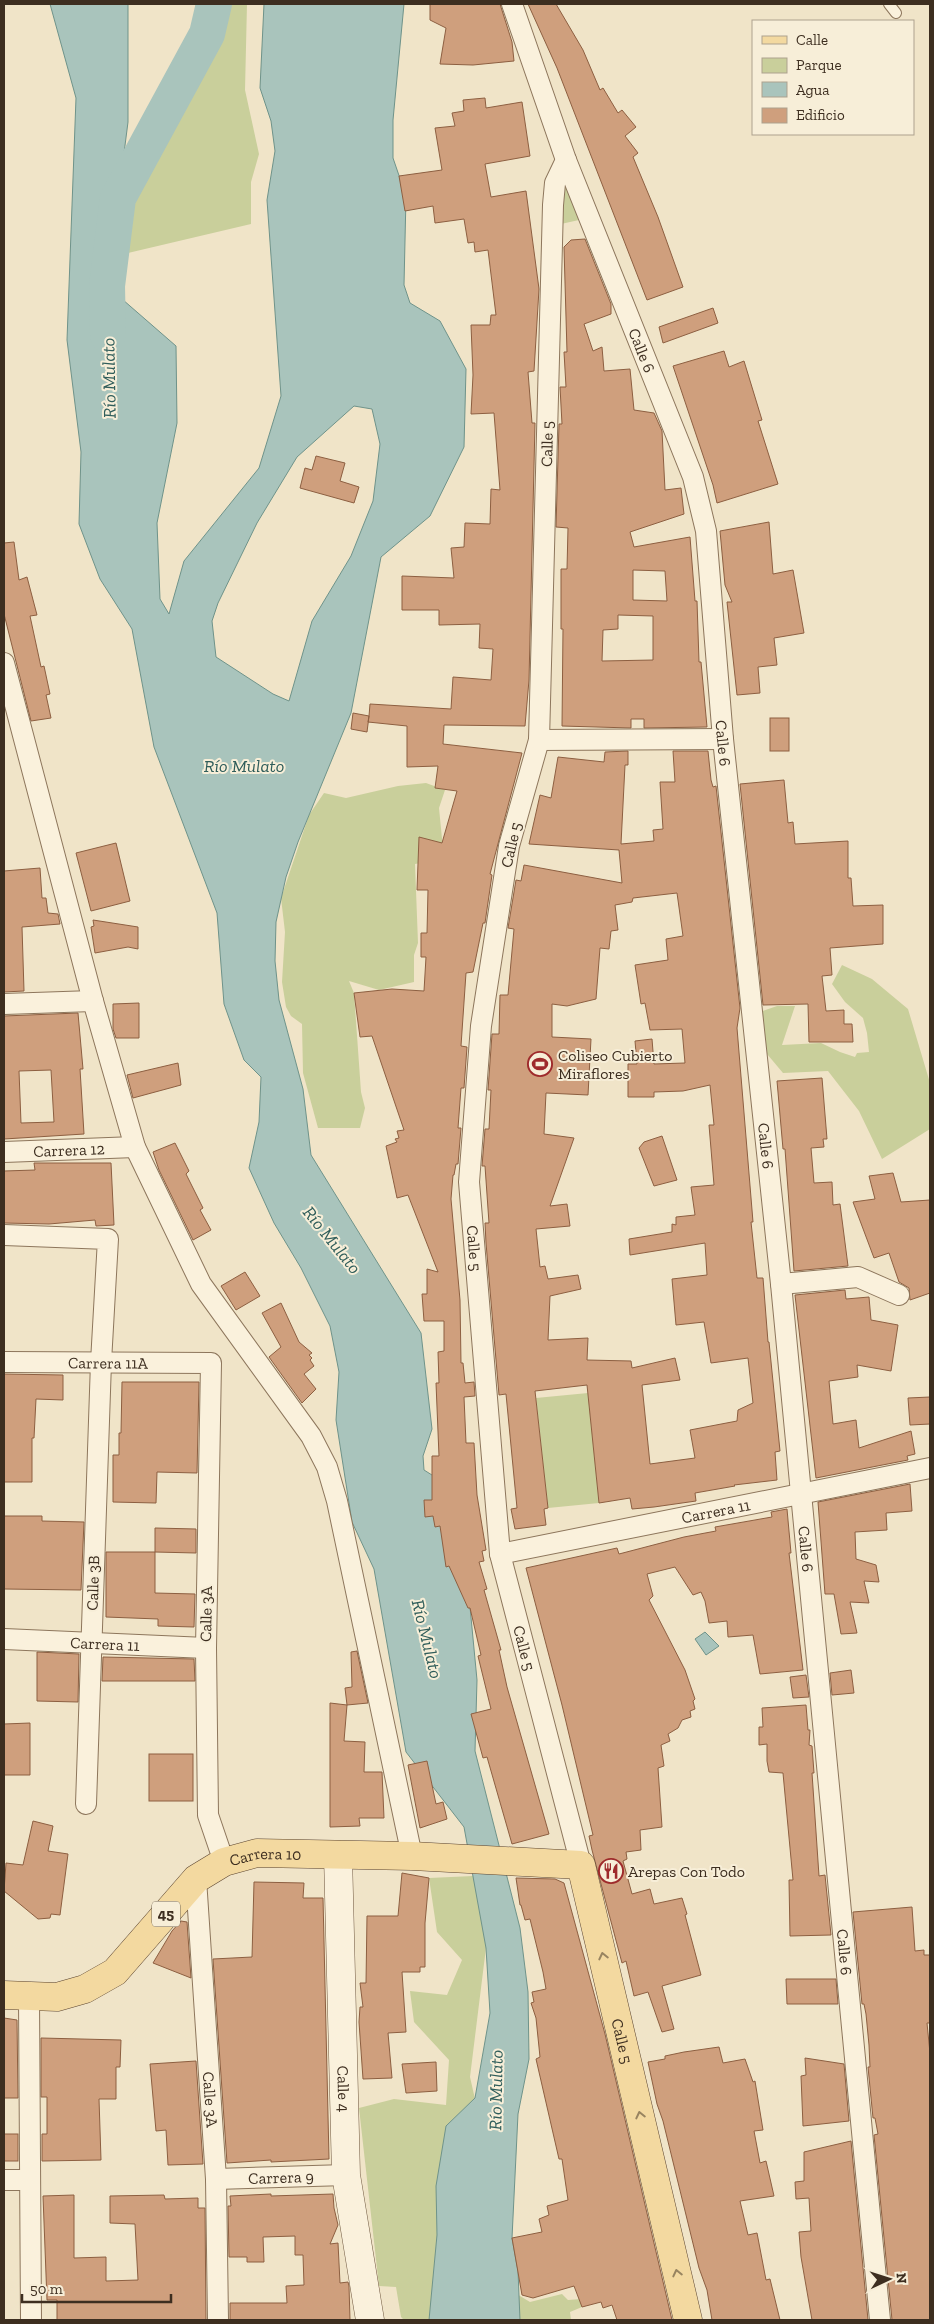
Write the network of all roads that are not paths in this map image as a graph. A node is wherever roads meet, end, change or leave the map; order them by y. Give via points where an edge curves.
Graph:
1 (512, 4) edge
2 (889, 4) edge
3 (896, 13) dead end
4 (566, 160) junction
5 (4, 663) edge
6 (723, 739) junction
7 (539, 740) junction
8 (92, 1001) junction
9 (4, 1004) edge
10 (135, 1148) junction
11 (4, 1152) edge
12 (4, 1235) edge
13 (781, 1284) junction
14 (900, 1295) dead end
15 (4, 1362) edge
16 (100, 1362) junction
17 (211, 1364) joint
18 (930, 1468) edge
19 (802, 1493) junction
20 (500, 1554) junction
21 (4, 1638) edge
22 (91, 1641) junction
23 (206, 1648) junction
24 (86, 1804) dead end
25 (338, 1855) junction
26 (412, 1856) junction
27 (224, 1862) junction
28 (581, 1865) junction
29 (196, 1879) junction
30 (16, 1997) edge
31 (346, 2175) junction
32 (216, 2179) junction
33 (4, 2180) edge
34 (30, 2180) junction
35 (31, 2320) edge
36 (218, 2320) edge
37 (370, 2320) edge
38 (688, 2320) edge
39 (880, 2320) edge

1 - 4 street, Calle 6
2 - 3 lane
4 - 6 street, Calle 6 via 693,477 706,531
4 - 7 street, Calle 5 via 555,183 553,205
5 - 8 street
6 - 7 street
6 - 13 street, Calle 6
7 - 20 street, Calle 5 via 509,846 481,1026 470,1182
8 - 9 street
8 - 10 street
10 - 11 street, Carrera 12
10 - 26 street via 201,1284 311,1436 327,1467 337,1501
12 - 16 street, Calle 3B via 108,1238
13 - 14 street via 858,1277
13 - 19 street, Calle 6
15 - 16 street, Carrera 11A
16 - 17 street, Carrera 11A
16 - 22 street, Calle 3B
17 - 23 street, Calle 3A
18 - 19 street, Carrera 11
19 - 20 street, Carrera 11
19 - 39 street, Calle 6
20 - 28 street, Calle 5
21 - 22 street, Carrera 11
22 - 23 street, Carrera 11
22 - 24 street, Calle 3B
23 - 27 street, Calle 3A via 208,1816
25 - 26 main road, Carrera 10
25 - 27 main road, Carrera 10 / 45 via 257,1853
25 - 31 main road, Calle 4
26 - 28 main road, Carrera 10
27 - 29 main road, Carrera 10 / 45
38 -> 28 main road, Calle 5
29 - 30 main road, Carrera 10 / 45 via 115,1972 85,1989 57,1997
29 - 32 street, Calle 3A
30 - 34 street
31 - 32 street, Carrera 9
31 - 37 main road, Calle 4
32 - 36 street, Calle 3A
33 - 34 street
34 - 35 street

